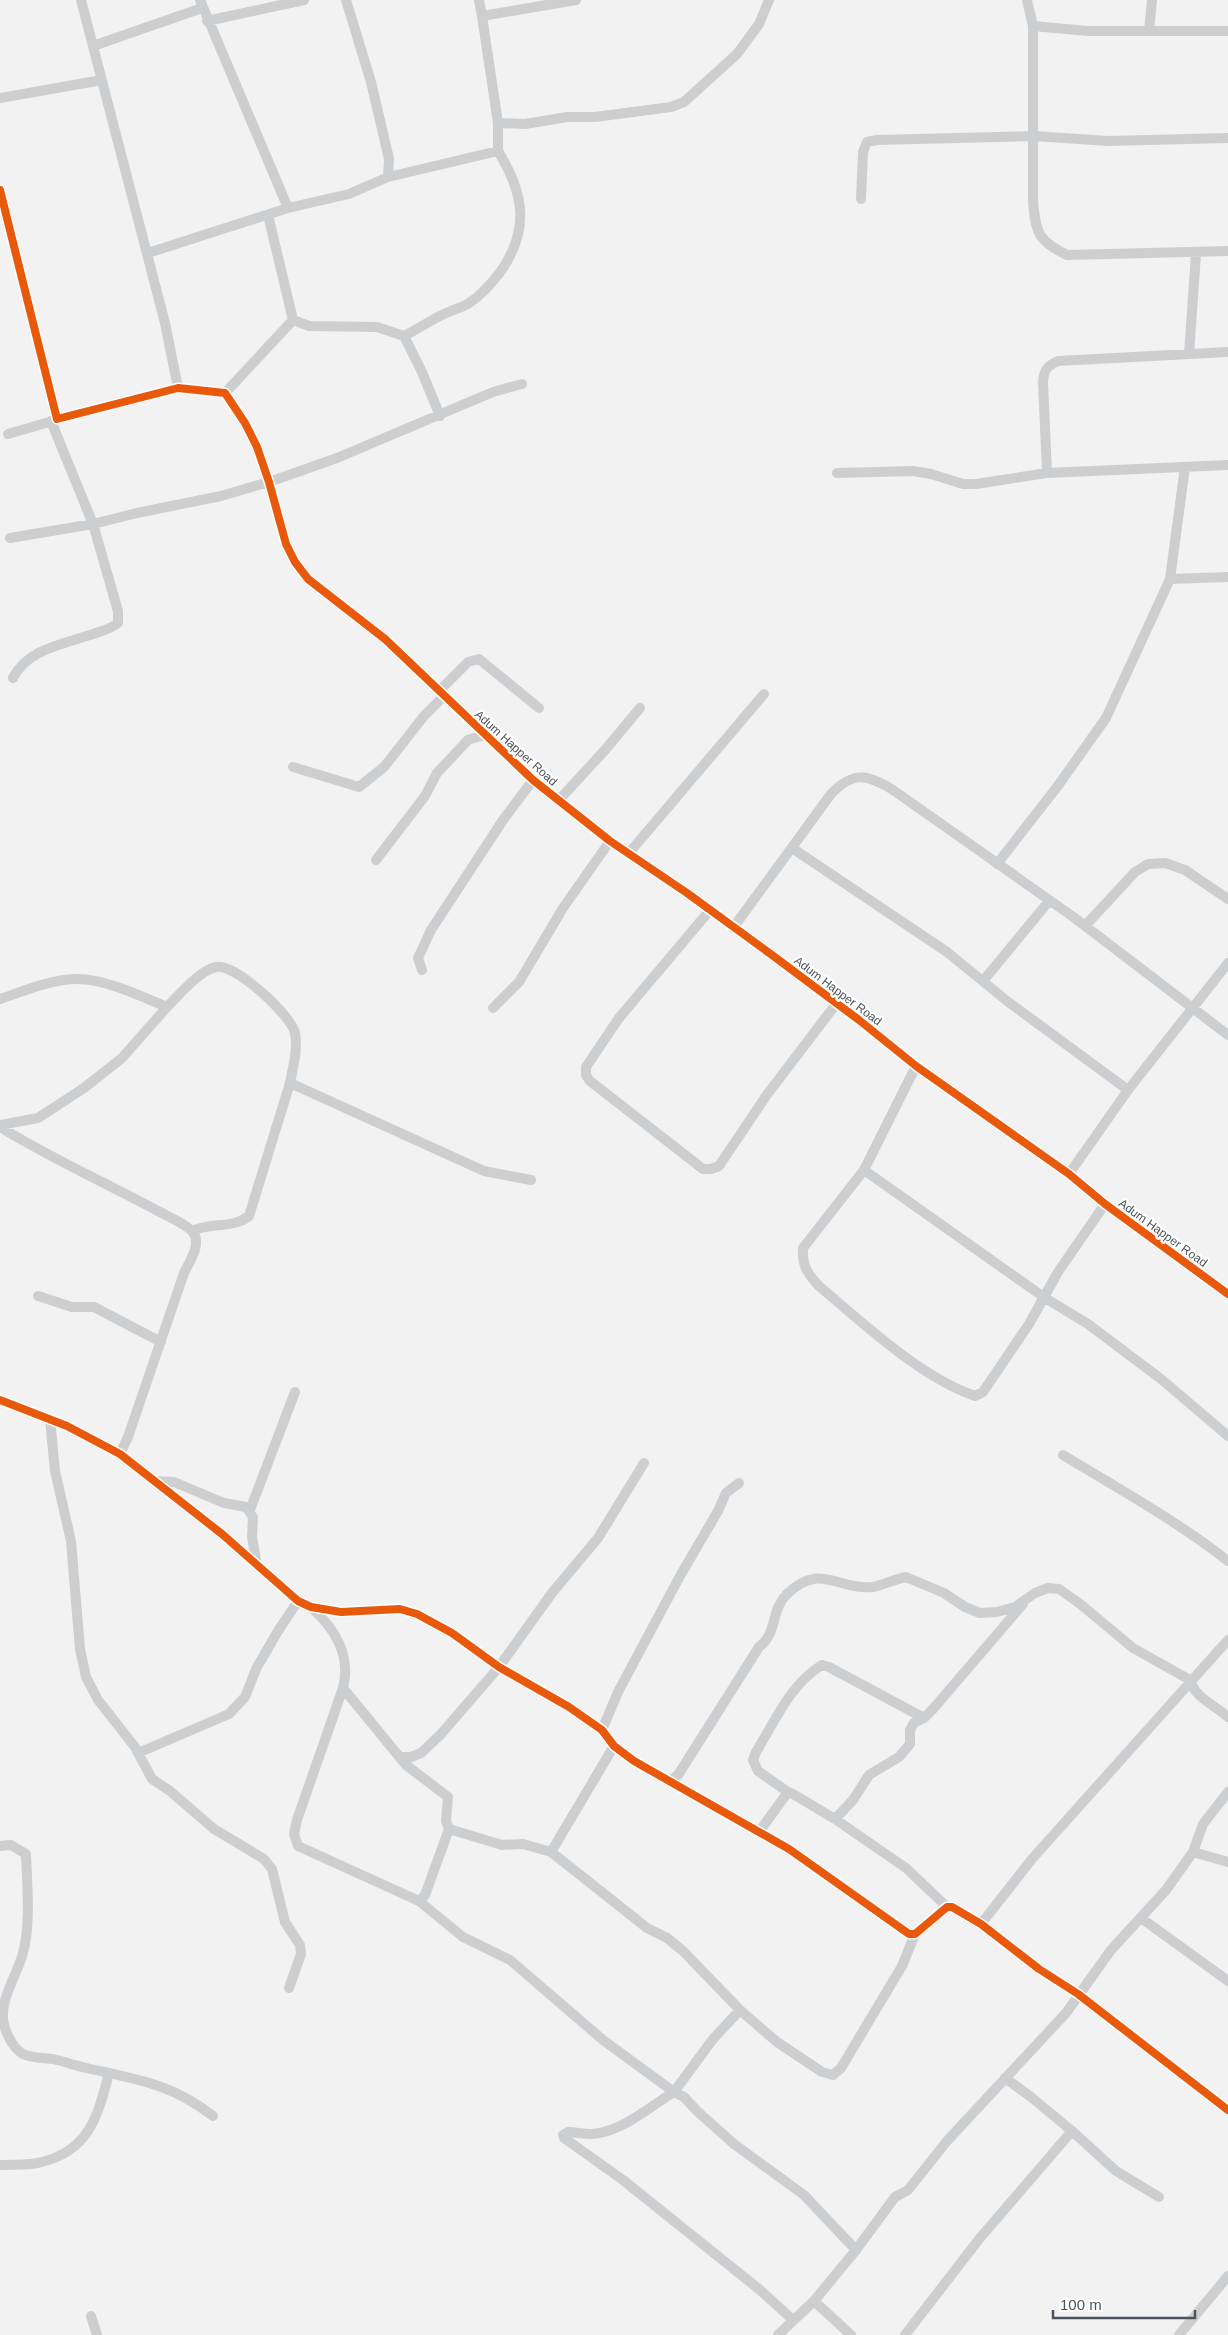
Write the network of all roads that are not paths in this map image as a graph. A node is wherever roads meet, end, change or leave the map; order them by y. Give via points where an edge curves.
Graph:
1 (81, 0) edge
2 (304, 0) edge
3 (346, 0) edge
4 (478, 0) edge
5 (576, 0) edge
6 (769, 0) edge
7 (1027, 0) edge
8 (1152, 0) edge
9 (201, 4) edge
10 (482, 16) junction
11 (208, 21) junction
12 (1033, 26) junction
13 (1228, 31) edge
14 (1149, 32) junction
15 (93, 46) junction
16 (102, 80) junction
17 (0, 98) edge
18 (498, 124) junction
19 (1034, 136) junction
20 (1228, 138) edge
21 (498, 151) junction
22 (388, 177) junction
23 (0, 190) edge
24 (861, 200) dead end
25 (288, 208) junction
26 (268, 215) junction
27 (1228, 251) edge
28 (148, 253) junction
29 (1196, 254) junction
30 (294, 320) junction
31 (404, 336) junction
32 (1228, 352) edge
33 (1189, 354) junction
34 (522, 384) dead end
35 (178, 388) junction
36 (225, 394) junction
37 (440, 416) junction
38 (54, 420) junction
39 (8, 434) dead end
40 (1228, 465) edge
41 (1185, 467) junction
42 (837, 473) dead end
43 (1046, 473) junction
44 (269, 482) junction
45 (93, 524) junction
46 (10, 538) dead end
47 (1228, 577) edge
48 (1170, 578) junction
49 (13, 678) dead end
50 (442, 693) junction
51 (764, 694) dead end
52 (539, 708) dead end
53 (640, 708) dead end
54 (483, 734) junction
55 (293, 767) dead end
56 (533, 780) junction
57 (559, 800) junction
58 (610, 841) junction
59 (792, 848) junction
60 (629, 853) junction
61 (376, 860) dead end
62 (997, 864) junction
63 (1228, 899) edge
64 (1049, 901) junction
65 (710, 910) junction
66 (1085, 926) junction
67 (733, 928) junction
68 (1228, 963) edge
69 (422, 970) dead end
70 (983, 981) junction
71 (0, 999) edge
72 (836, 1004) junction
73 (167, 1007) junction
74 (493, 1008) dead end
75 (1194, 1008) junction
76 (1228, 1035) edge
77 (916, 1066) junction
78 (290, 1083) junction
79 (1128, 1090) junction
80 (0, 1126) edge
81 (864, 1170) junction
82 (1069, 1174) junction
83 (531, 1180) dead end
84 (1105, 1204) junction
85 (192, 1231) junction
86 (1228, 1294) edge
87 (38, 1296) dead end
88 (1045, 1298) junction
89 (161, 1342) junction
90 (295, 1392) dead end
91 (0, 1400) edge
92 (50, 1419) junction
93 (1228, 1436) edge
94 (120, 1454) junction
95 (1063, 1455) dead end
96 (644, 1463) dead end
97 (153, 1481) junction
98 (739, 1483) dead end
99 (250, 1510) junction
100 (1228, 1561) edge
101 (257, 1566) junction
102 (298, 1601) junction
103 (1025, 1602) junction
104 (311, 1607) junction
105 (1228, 1640) edge
106 (499, 1667) junction
107 (1190, 1680) junction
108 (343, 1688) junction
109 (924, 1718) junction
110 (1228, 1718) edge
111 (602, 1730) junction
112 (614, 1746) junction
113 (138, 1753) junction
114 (400, 1757) junction
115 (670, 1781) junction
116 (788, 1792) junction
117 (1228, 1792) edge
118 (835, 1819) junction
119 (449, 1829) junction
120 (759, 1832) junction
121 (0, 1846) edge
122 (551, 1852) junction
123 (1193, 1852) junction
124 (1228, 1862) edge
125 (419, 1901) junction
126 (947, 1907) junction
127 (1141, 1918) junction
128 (981, 1924) junction
129 (915, 1934) junction
130 (1228, 1981) edge
131 (289, 1988) dead end
132 (1078, 1994) junction
133 (740, 2010) junction
134 (109, 2073) junction
135 (1005, 2078) junction
136 (674, 2092) junction
137 (1228, 2110) edge
138 (213, 2116) dead end
139 (1072, 2131) junction
140 (0, 2165) edge
141 (1159, 2197) dead end
142 (856, 2250) junction
143 (1228, 2276) edge
144 (814, 2301) junction
145 (91, 2316) dead end
146 (792, 2319) junction
147 (97, 2335) edge
148 (778, 2335) edge
149 (851, 2335) edge
150 (905, 2335) edge
151 (1179, 2335) edge

1 - 15 street
2 - 11 street
3 - 22 street via 371,82 389,159
4 - 10 street
5 - 10 street
6 - 18 street via 759,24 738,54 684,102 671,107 595,117
7 - 12 street
8 - 14 street
9 - 11 street
9 - 15 street
10 - 18 street
11 - 25 street
12 - 14 street
12 - 19 street
13 - 14 street
15 - 16 street
16 - 17 street
16 - 28 street
18 - 21 street
19 - 20 street via 1108,141
19 - 24 street via 867,142 863,152
19 - 29 street via 1036,227 1048,246 1067,255
21 - 22 street
21 - 31 street via 508,167 517,193 522,224 513,253 490,286 469,303
22 - 25 street via 348,194
23 - 38 street
25 - 26 street
26 - 28 street
26 - 30 street
27 - 29 street
28 - 35 street
29 - 33 street
30 - 31 street via 308,326 377,327
30 - 36 street
31 - 37 street
32 - 33 street
33 - 43 street via 1058,361 1049,365 1043,382
34 - 37 street via 493,392
35 - 36 street
35 - 38 street
36 - 44 street, Adum Happer Road via 249,431
37 - 44 street
38 - 39 street
38 - 45 street
40 - 41 street
41 - 43 street
41 - 48 street
42 - 43 street via 913,471 963,484
44 - 45 street
44 - 50 street, Adum Happer Road via 286,544 308,578 385,639
45 - 46 street
45 - 49 street via 118,611 118,623 35,654 22,662
47 - 48 street
48 - 62 street via 1106,718
50 - 52 street via 468,662 480,659
50 - 54 street, Adum Happer Road
50 - 55 street via 384,766 359,787
51 - 60 street
53 - 57 street
54 - 56 street, Adum Happer Road
54 - 61 street via 468,740 436,773 425,796
56 - 57 street, Adum Happer Road
56 - 69 street via 431,930 418,958
57 - 58 street, Adum Happer Road
58 - 60 street, Adum Happer Road
58 - 74 street via 558,915 519,982
59 - 62 street via 837,788 844,781 860,776 884,785
59 - 67 street
59 - 70 street via 922,935
60 - 65 street, Adum Happer Road
62 - 64 street
63 - 66 street via 1185,870 1165,863 1148,864 1134,872
64 - 66 street
64 - 70 street
65 - 67 street, Adum Happer Road
65 - 72 street via 618,1018 586,1067 590,1081 703,1169 719,1166 766,1096
66 - 75 street
67 - 72 street, Adum Happer Road
68 - 75 street
70 - 79 street
71 - 73 street via 76,979 117,987
72 - 77 street, Adum Happer Road
73 - 78 street via 205,971 217,966 225,967 251,983 288,1020 295,1032
73 - 80 street via 122,1058 84,1088 38,1118
75 - 76 street
75 - 79 street
77 - 81 street
77 - 82 street, Adum Happer Road
78 - 83 street via 484,1171
78 - 85 street via 249,1216 236,1223 202,1226
79 - 82 street
80 - 85 street via 77,1171
81 - 88 street
81 - 88 street via 803,1248 802,1260 806,1272 852,1313 931,1374 975,1396 983,1392
82 - 84 street, Adum Happer Road
84 - 86 street, Adum Happer Road
84 - 88 street via 1058,1272
85 - 89 street via 196,1248 184,1273
87 - 89 street via 72,1306 94,1307
88 - 93 street via 1088,1324 1148,1369
89 - 94 street
90 - 99 street
91 - 92 street
92 - 94 street
92 - 113 street via 55,1470 71,1541 80,1649 86,1676 98,1700
94 - 97 street
95 - 100 street
96 - 106 street via 598,1538 552,1593
97 - 99 street via 174,1482
97 - 101 street via 222,1534
98 - 111 street via 726,1493 622,1685
99 - 101 street
101 - 102 street
102 - 104 street
102 - 113 street via 278,1630 239,1705 229,1714
103 - 107 street via 1048,1588 1059,1589 1134,1648
103 - 109 street
103 - 115 street via 997,1612 980,1613 906,1577 874,1586 850,1586 818,1577 806,1580 778,1605 770,1637 759,1647 688,1760
104 - 106 street via 340,1612 400,1610 417,1614 452,1633
104 - 108 street via 340,1641 344,1661
105 - 107 street
106 - 111 street via 534,1685
106 - 114 street via 422,1753 411,1758
107 - 110 street via 1201,1695
107 - 128 street via 1032,1859
108 - 114 street
108 - 125 street via 297,1820 296,1842 298,1846
109 - 116 street via 822,1665 805,1678 788,1701 753,1760 758,1771
109 - 118 street via 914,1723 910,1730 910,1744 899,1757 869,1775 853,1800
111 - 112 street
112 - 115 street
112 - 122 street
113 - 131 street via 157,1784 170,1791 214,1830 264,1859 272,1869 285,1922 300,1945 301,1954
114 - 119 street via 448,1796 446,1821
115 - 120 street
116 - 118 street
116 - 120 street
117 - 123 street via 1203,1824
118 - 126 street via 906,1868
119 - 122 street via 502,1845 524,1844
119 - 125 street via 425,1895
120 - 129 street via 878,1910 903,1931
121 - 134 street via 11,1845 26,1854 27,1909 23,1952 3,2014 6,2029 21,2053
122 - 133 street via 647,1928 673,1942
123 - 124 street
123 - 127 street
125 - 136 street via 463,1937 510,1960 603,2040
126 - 128 street
126 - 129 street
127 - 130 street
127 - 132 street via 1111,1950
128 - 132 street via 1039,1970
129 - 133 street via 902,1966 841,2068 833,2075 822,2072 777,2042
132 - 135 street via 1066,2013
132 - 137 street
133 - 136 street via 713,2039
134 - 138 street via 153,2083 197,2103
134 - 140 street via 100,2106 84,2140 41,2163
135 - 139 street
135 - 142 street via 947,2141 908,2190 895,2197
136 - 142 street via 684,2097 734,2144 804,2195
136 - 146 street via 605,2132 568,2132 564,2138 623,2180
139 - 141 street via 1116,2171
139 - 150 street via 980,2238
142 - 144 street
143 - 151 street
144 - 146 street
144 - 149 street
145 - 147 street
146 - 148 street

